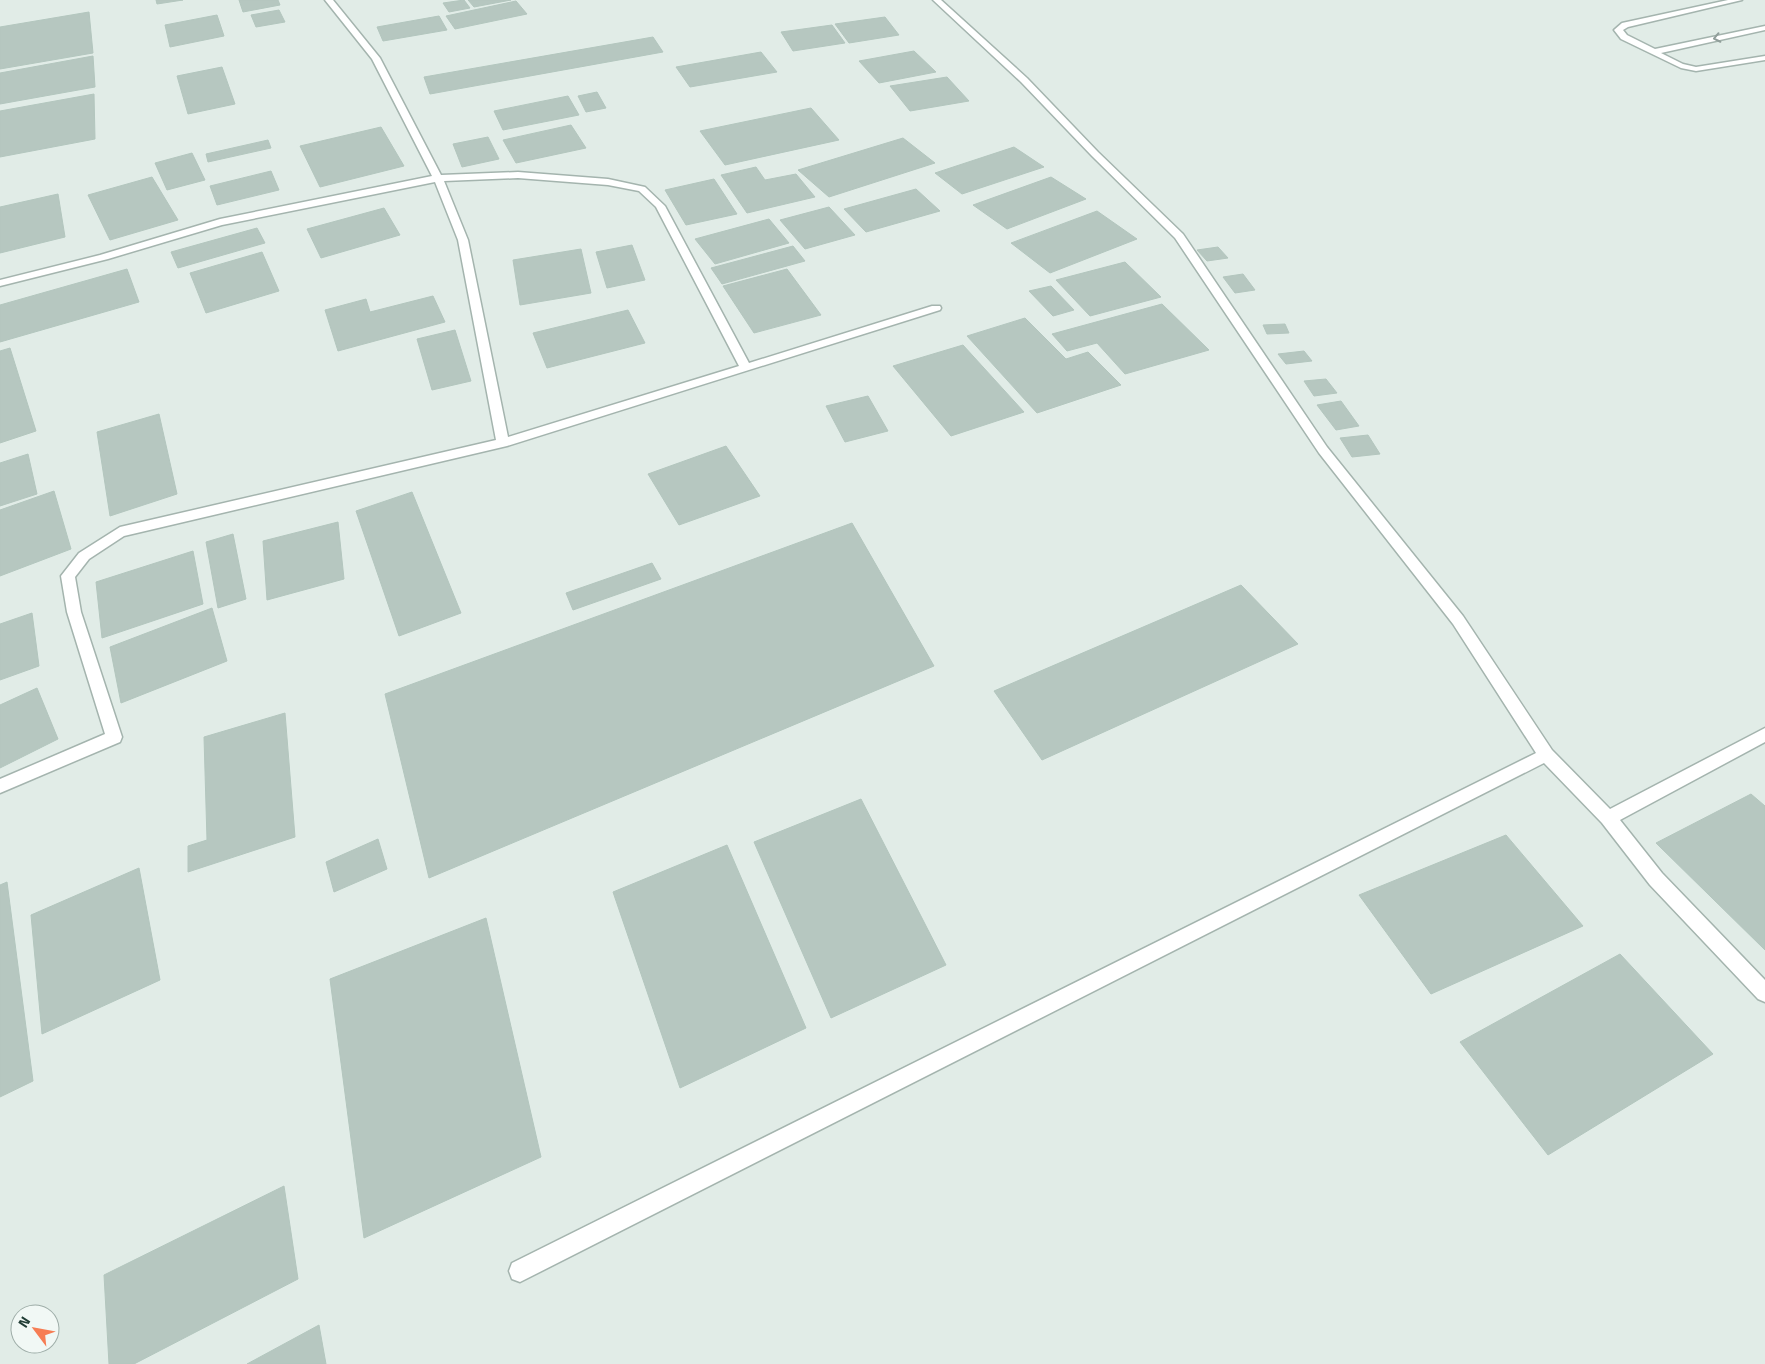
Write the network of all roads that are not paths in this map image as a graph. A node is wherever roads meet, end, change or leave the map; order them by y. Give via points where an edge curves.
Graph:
1 (329, 0) edge
2 (937, 0) edge
3 (1738, 0) edge
4 (1765, 28) edge
5 (1654, 52) junction
6 (1765, 58) edge
7 (438, 178) junction
8 (0, 284) edge
9 (936, 308) dead end
10 (746, 368) junction
11 (503, 443) junction
12 (1765, 734) edge
13 (1546, 755) junction
14 (0, 786) edge
15 (1608, 818) junction
16 (1765, 993) edge
17 (520, 1271) dead end

1 - 7 street via 376,58
2 - 13 street via 1024,80 1179,236 1323,450 1458,620
3 - 5 street via 1625,24 1618,30 1624,37
4 -> 5 street
5 - 6 street via 1696,70
7 - 8 street via 220,222
7 - 10 street via 518,175 608,182 642,189 660,206
7 - 11 street via 463,240
9 - 10 street
10 - 11 street
11 - 14 street via 120,532 84,556 68,576 74,612 114,738
12 - 15 street
13 - 15 street
13 - 17 street
15 - 16 street via 1656,879

